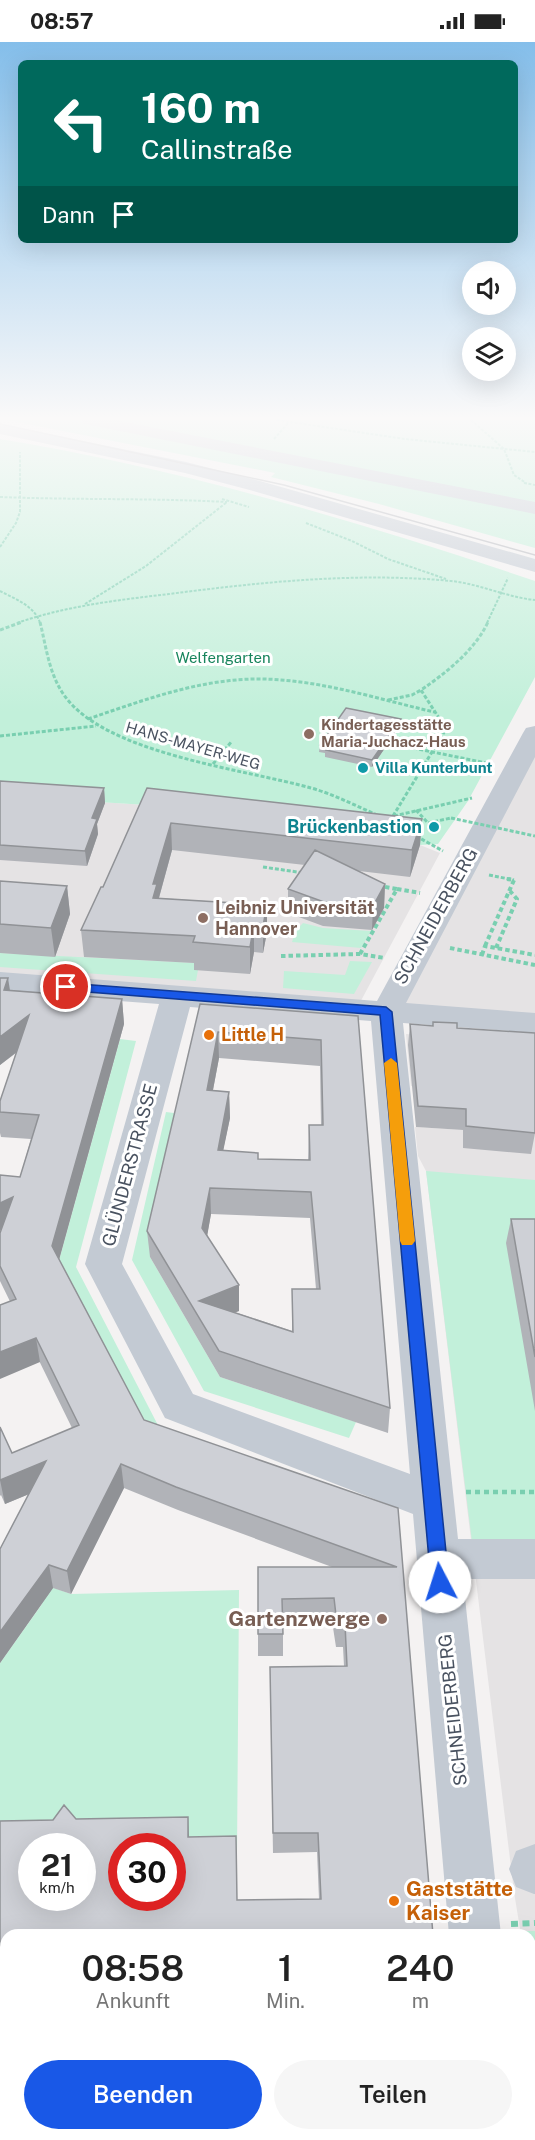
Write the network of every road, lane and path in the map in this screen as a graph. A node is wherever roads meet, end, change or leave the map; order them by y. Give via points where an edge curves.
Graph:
1 (17, 518) edge
2 (208, 518) edge
3 (367, 518) edge
4 (303, 521) dead end
5 (0, 547) edge
6 (535, 567) edge
7 (513, 570) dead end
8 (452, 581) junction
9 (0, 591) edge
10 (501, 592) junction
11 (535, 600) edge
12 (83, 605) junction
13 (38, 616) junction
14 (0, 630) edge
15 (421, 690) junction
16 (381, 700) junction
17 (434, 712) junction
18 (87, 719) junction
19 (97, 726) junction
20 (0, 736) edge
21 (231, 741) dead end
22 (381, 741) edge
23 (433, 752) junction
24 (523, 761) edge
25 (213, 764) junction
26 (416, 810) junction
27 (393, 816) junction
28 (414, 835) edge
29 (535, 836) edge
30 (444, 851) dead end
31 (263, 867) dead end
32 (307, 873) edge
33 (513, 882) dead end
34 (377, 886) edge
35 (397, 890) junction
36 (411, 891) dead end
37 (510, 891) junction
38 (422, 942) junction
39 (485, 946) junction
40 (496, 948) junction
41 (360, 954) junction
42 (482, 955) junction
43 (535, 955) edge
44 (281, 956) dead end
45 (378, 956) dead end
46 (535, 965) edge
47 (0, 982) edge
48 (177, 996) junction
49 (386, 1012) junction
50 (535, 1023) edge
51 (535, 1492) edge
52 (433, 1497) junction
53 (438, 1559) junction
54 (535, 1559) edge
55 (474, 1929) edge

1 - 5 path
2 - 12 path via 146,566
3 - 6 street
4 - 8 path via 388,559
7 - 10 path
8 - 10 path
8 - 12 path via 280,581
9 - 13 path
10 - 11 path
10 - 15 path via 482,635
12 - 13 path
13 - 14 path
13 - 18 path, HANS-MAYER-WEG via 54,676 63,694
15 - 16 path
15 - 17 path
16 - 17 path
16 - 18 path via 292,682 229,680 166,693
17 - 23 path via 446,729
18 - 19 path, HANS-MAYER-WEG
19 - 20 path
19 - 25 path, HANS-MAYER-WEG via 132,741
21 - 25 path
22 - 23 path
23 - 24 path
23 - 27 path
24 - 26 path
24 - 38 street, SCHNEIDERBERG
25 - 27 path, HANS-MAYER-WEG via 314,789 384,818
26 - 27 path
26 - 29 path, bridge via 428,823 450,818
28 - 30 path
31 - 32 path
33 - 37 path
34 - 35 path
35 - 36 path
35 - 41 path
37 - 39 path
37 - 40 path via 518,898
38 - 42 path
38 - 49 street, SCHNEIDERBERG
39 - 40 path
39 - 42 path
40 - 43 path
41 - 44 path
41 - 45 path
42 - 46 path
47 - 48 street
48 - 49 street
48 - 52 street, GLÜNDERSTRASSE via 103,1264 179,1406
49 - 50 street
49 - 52 street, SCHNEIDERBERG via 409,1155
51 - 52 path
52 - 53 street, SCHNEIDERBERG
53 - 54 street
53 - 55 street, SCHNEIDERBERG

